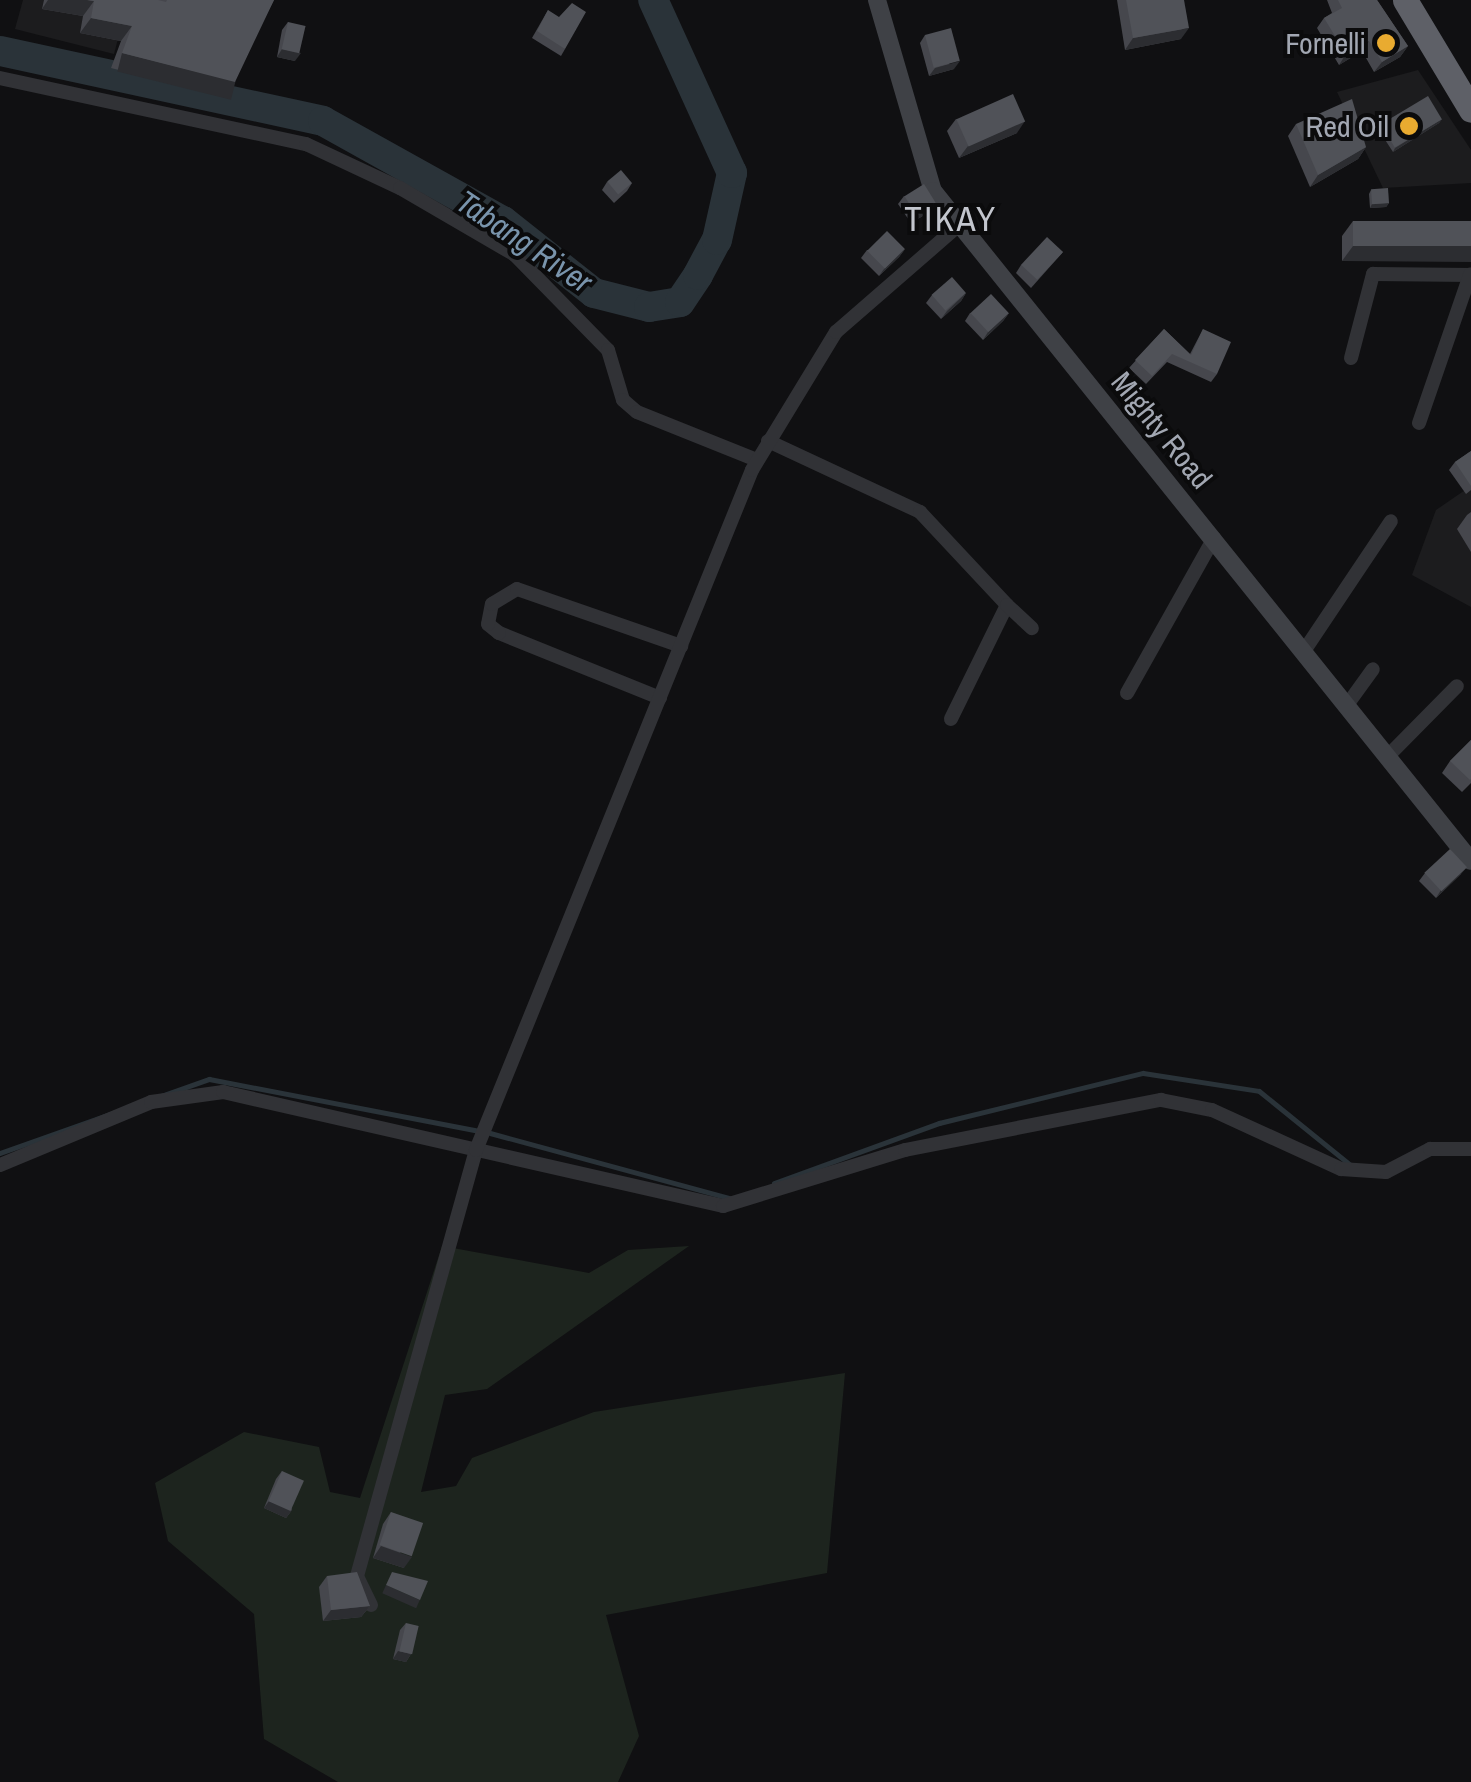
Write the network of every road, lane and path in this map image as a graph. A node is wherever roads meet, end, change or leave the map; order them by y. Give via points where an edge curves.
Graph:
1 (876, 0) edge
2 (1404, 0) edge
3 (0, 78) edge
4 (1471, 110) edge
5 (959, 224) junction
6 (1470, 275) edge
7 (1351, 358) dead end
8 (1419, 423) dead end
9 (768, 441) junction
10 (757, 460) junction
11 (1391, 521) dead end
12 (1214, 538) junction
13 (1007, 606) junction
14 (1032, 628) dead end
15 (681, 646) junction
16 (1304, 651) junction
17 (1373, 669) dead end
18 (1456, 686) dead end
19 (1127, 693) dead end
20 (660, 698) junction
21 (1347, 705) junction
22 (951, 720) dead end
23 (1388, 756) junction
24 (1471, 861) edge
25 (1471, 1149) edge
26 (476, 1150) junction
27 (0, 1165) edge
28 (371, 1604) edge

1 - 5 street, Mighty Road via 934,191
2 - 4 highway
3 - 10 street via 306,144 400,188 515,255 608,350 623,400 637,412
5 - 9 street via 836,332
5 - 12 street, Mighty Road
6 - 7 street via 1373,274
6 - 8 street
9 - 10 street
9 - 13 street via 920,512
10 - 15 street
11 - 16 street
12 - 16 street, Mighty Road
12 - 19 street
13 - 14 street
13 - 22 street
15 - 20 street
15 - 20 street via 517,590 492,604 488,624 499,633
16 - 21 street, Mighty Road
17 - 21 street
18 - 23 street
20 - 26 street
21 - 23 street, Mighty Road
23 - 24 street, Mighty Road
25 - 26 street via 1430,1149 1386,1172 1341,1170 1212,1110 1161,1100 905,1150 723,1206
26 - 27 street via 223,1092 150,1102
26 - 28 street via 357,1576

